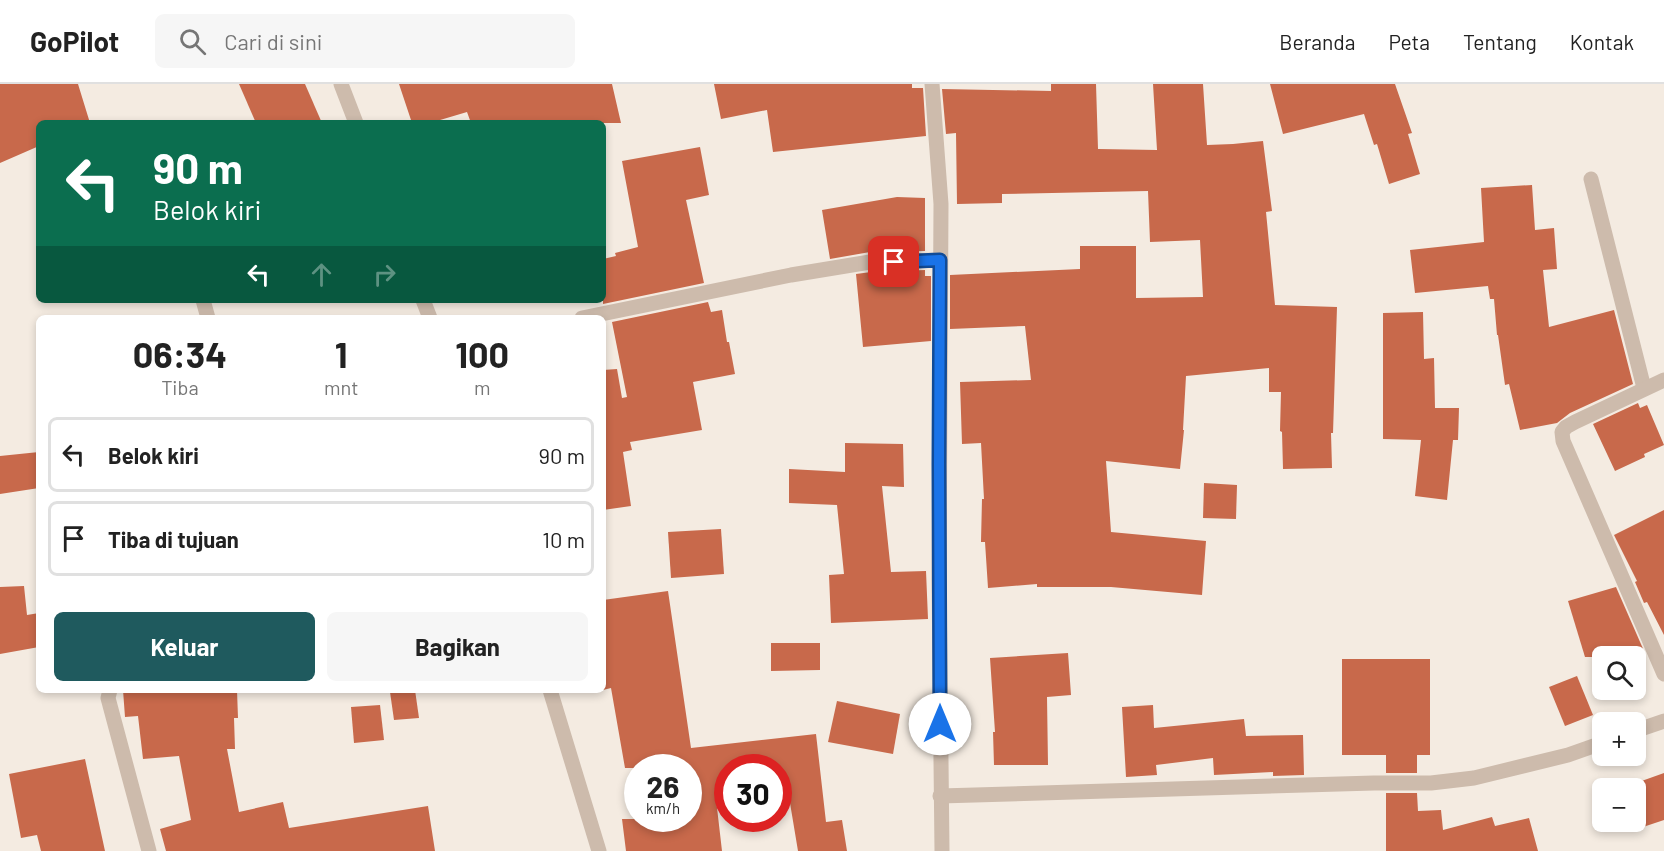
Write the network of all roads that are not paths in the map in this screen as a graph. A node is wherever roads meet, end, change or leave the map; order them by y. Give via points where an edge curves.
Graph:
1 (340, 84) edge
2 (932, 84) edge
3 (355, 120) edge
4 (1591, 179) dead end
5 (940, 260) junction
6 (597, 315) edge
7 (1664, 380) edge
8 (1644, 388) junction
9 (1664, 674) edge
10 (109, 693) edge
11 (551, 693) edge
12 (1664, 721) edge
13 (1646, 727) edge
14 (1592, 746) edge
15 (940, 796) junction
16 (149, 851) edge
17 (600, 851) edge
18 (942, 851) edge

1 - 3 street
2 - 5 street via 941,204
4 - 8 street
5 - 6 street via 870,262
5 - 15 street
7 - 8 street
8 - 9 street via 1562,432
10 - 16 street
11 - 17 street
12 - 13 street
14 - 15 street via 1474,778 1431,783
15 - 18 street

